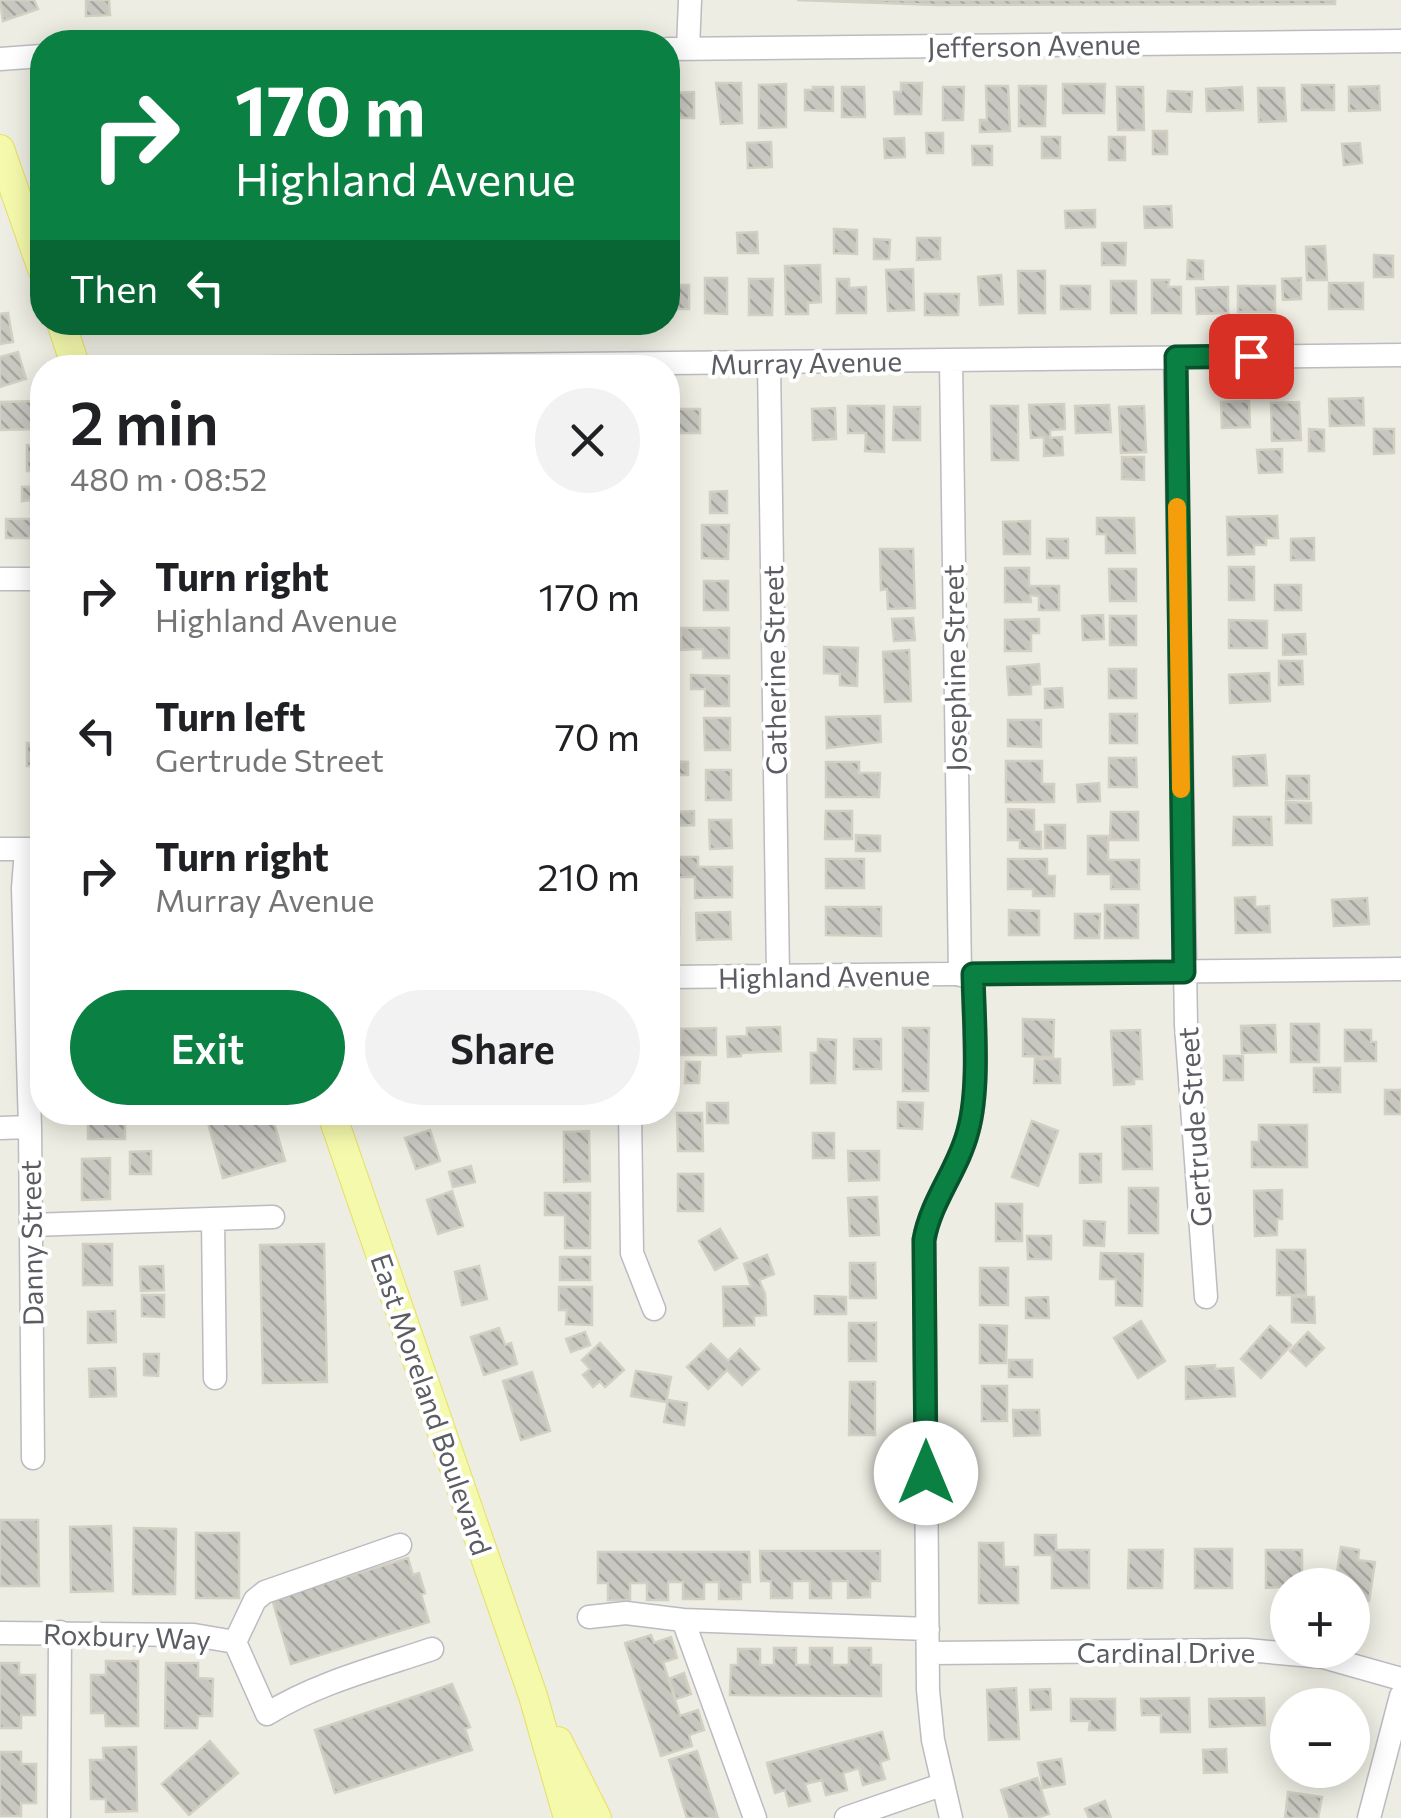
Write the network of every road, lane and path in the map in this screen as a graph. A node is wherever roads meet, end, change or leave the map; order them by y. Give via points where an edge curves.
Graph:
1 (690, 0) edge
2 (680, 41) edge
3 (1401, 41) edge
4 (680, 49) edge
5 (30, 57) edge
6 (0, 59) edge
7 (0, 149) edge
8 (30, 234) edge
9 (1401, 355) edge
10 (1176, 357) junction
11 (950, 361) junction
12 (769, 363) junction
13 (680, 364) edge
14 (0, 579) edge
15 (30, 579) edge
16 (0, 849) edge
17 (30, 849) edge
18 (30, 862) edge
19 (1401, 969) edge
20 (1184, 972) junction
21 (966, 975) junction
22 (778, 976) junction
23 (680, 977) edge
24 (336, 1125) edge
25 (630, 1125) edge
26 (30, 1127) junction
27 (0, 1128) edge
28 (274, 1217) dead end
29 (213, 1220) junction
30 (31, 1225) junction
31 (1206, 1297) dead end
32 (654, 1309) dead end
33 (215, 1378) dead end
34 (34, 1458) dead end
35 (400, 1546) dead end
36 (589, 1617) dead end
37 (683, 1620) junction
38 (928, 1629) junction
39 (0, 1632) edge
40 (60, 1632) junction
41 (235, 1642) junction
42 (432, 1649) dead end
43 (928, 1653) junction
44 (1401, 1679) edge
45 (534, 1696) junction
46 (1401, 1696) edge
47 (941, 1785) junction
48 (59, 1818) edge
49 (568, 1818) edge
50 (596, 1818) edge
51 (755, 1818) edge
52 (846, 1818) edge
53 (951, 1818) edge
54 (1369, 1818) edge

1 - 2 street
3 - 4 street, Jefferson Avenue
5 - 6 street
7 - 8 main road
9 - 10 street, Murray Avenue
10 - 11 street, Murray Avenue
10 - 20 street, Gertrude Street
11 - 12 street, Murray Avenue
11 - 21 street, Josephine Street
12 - 13 street, Murray Avenue
12 - 22 street, Catherine Street
14 - 15 street
16 - 17 street
18 - 26 street, Danny Street via 22,888
19 - 20 street, Highland Avenue
20 - 21 street, Highland Avenue
20 - 31 street, Gertrude Street
21 - 22 street, Highland Avenue
21 - 38 street, Josephine Street via 973,1104 924,1240
22 - 23 street, Highland Avenue
24 - 45 main road, East Moreland Boulevard
25 - 32 street via 632,1253
26 - 27 street
26 - 30 street, Danny Street
28 - 29 street
29 - 30 street
29 - 33 street
30 - 34 street, Danny Street
35 - 41 street via 266,1592 255,1600
36 - 37 street via 626,1612
37 - 38 street
37 - 51 street
38 - 43 street, Josephine Street
39 - 40 street, Roxbury Way
40 - 41 street, Roxbury Way
40 - 48 street
41 - 42 street, Roxbury Way via 267,1714 291,1699
43 - 44 street, Cardinal Drive via 1281,1652
43 - 47 street, Josephine Street
45 - 49 main road, East Moreland Boulevard
45 - 50 main road, East Moreland Boulevard
46 - 54 street
47 - 52 street
47 - 53 street, Josephine Street

